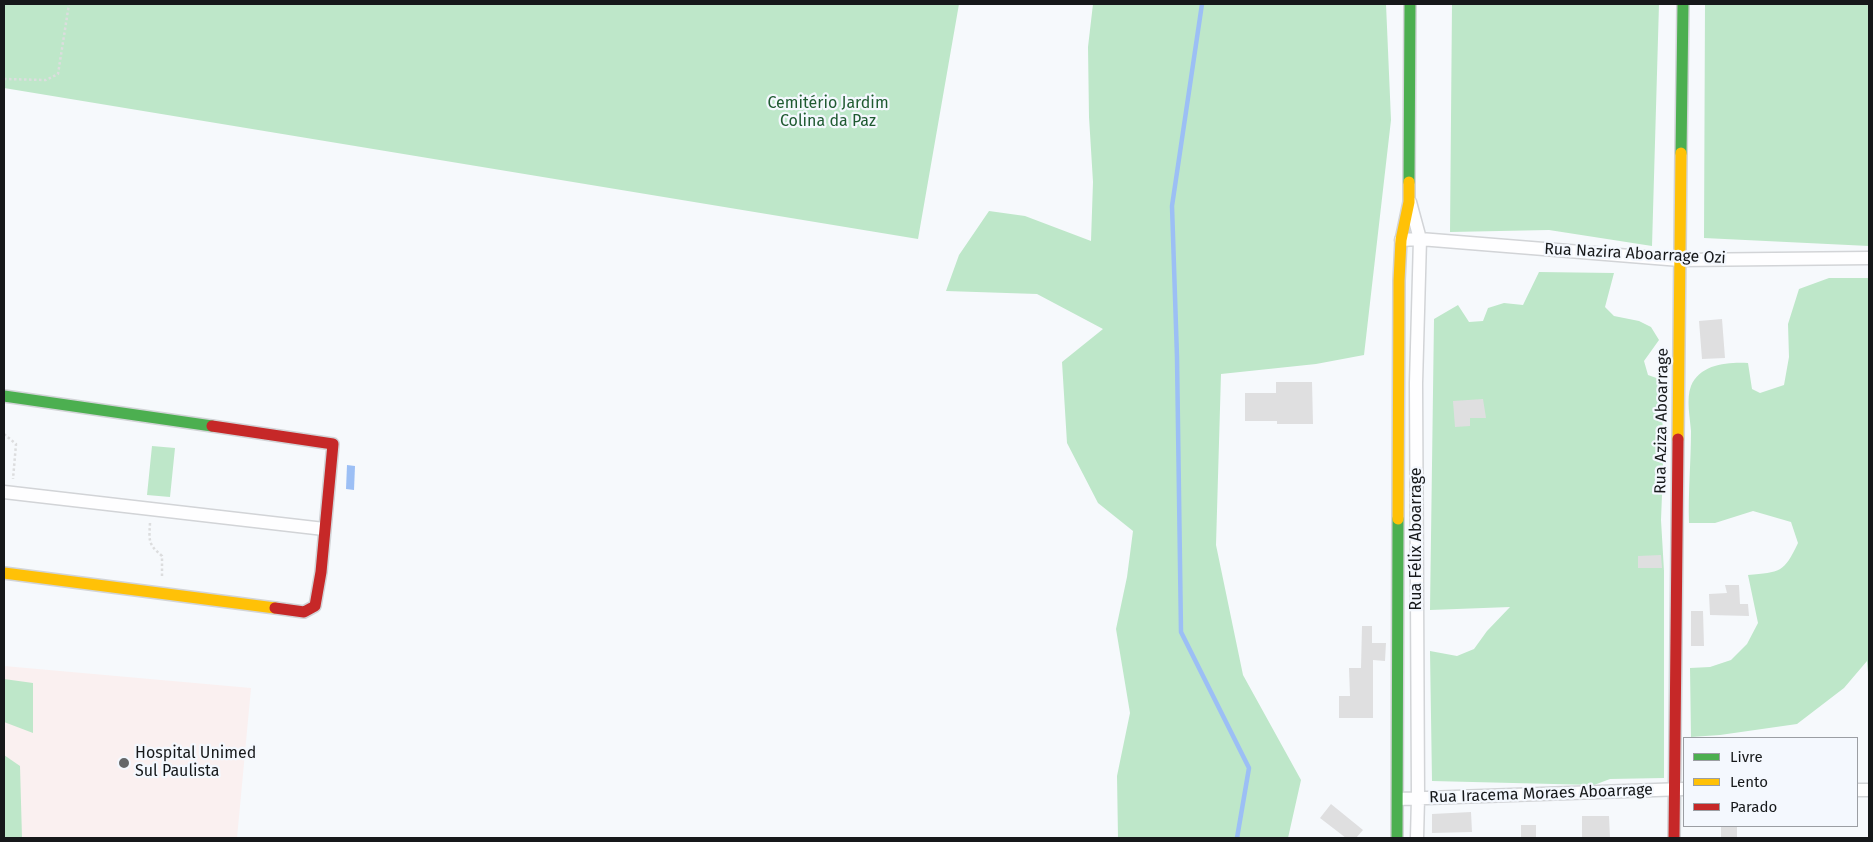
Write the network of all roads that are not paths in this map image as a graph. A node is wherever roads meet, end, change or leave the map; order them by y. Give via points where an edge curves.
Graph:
1 (1410, 4) edge
2 (1683, 4) edge
3 (1410, 202) junction
4 (1420, 239) junction
5 (1401, 240) junction
6 (1869, 258) edge
7 (1680, 260) junction
8 (4, 396) edge
9 (7, 492) edge
10 (324, 528) junction
11 (4, 573) edge
12 (1680, 789) edge
13 (1418, 798) junction
14 (1398, 799) junction
15 (1397, 838) edge
16 (1416, 838) edge
17 (1674, 838) edge

1 - 3 street, Rua Félix Aboarrage
2 - 7 street, Rua Aziza Aboarrage
3 - 4 street, Rua Félix Aboarrage
3 - 5 street, Rua Félix Aboarrage
4 - 5 street, Rua Nazira Aboarrage Ozi
4 - 7 street, Rua Nazira Aboarrage Ozi
4 - 13 street, Rua Félix Aboarrage via 1416,383
5 - 14 street, Rua Félix Aboarrage
6 - 7 street, Rua Nazira Aboarrage Ozi
7 - 12 street, Rua Aziza Aboarrage
8 - 10 street via 333,444
9 - 10 street
10 - 11 street via 315,606 304,612
12 - 13 street, Rua Iracema Moraes Aboarrage
12 - 17 street, Rua Aziza Aboarrage
13 - 14 street, Rua Iracema Moraes Aboarrage
13 - 16 street, Rua Félix Aboarrage
14 - 15 street, Rua Félix Aboarrage

